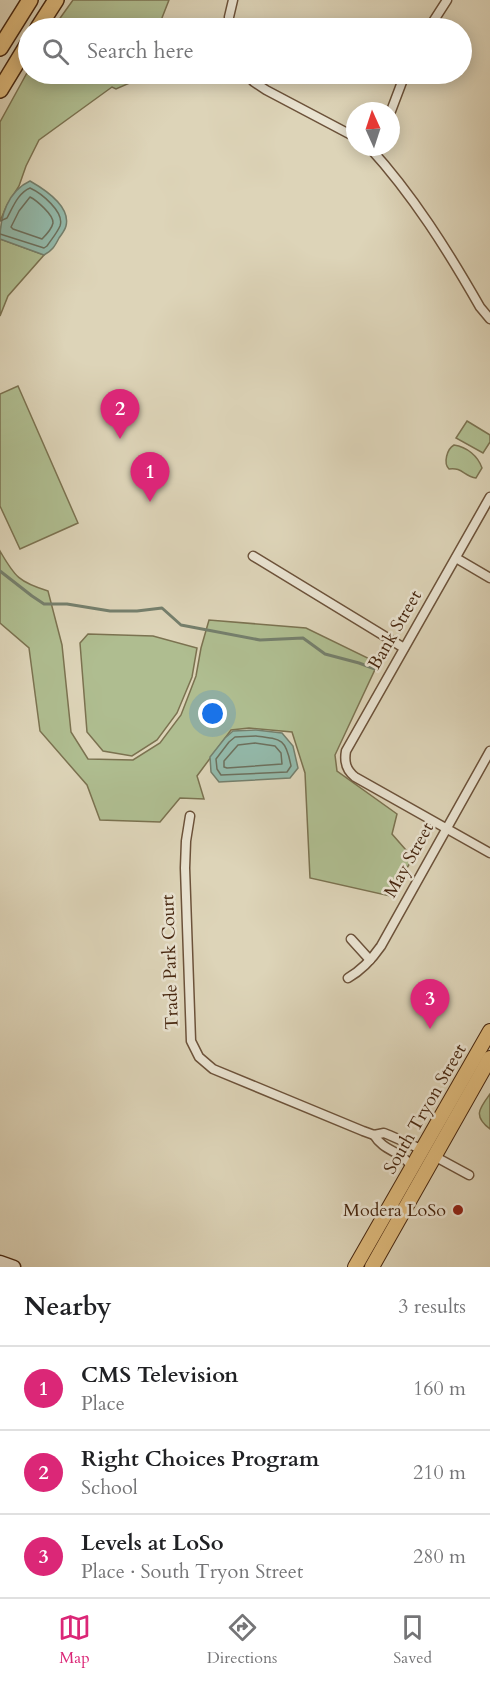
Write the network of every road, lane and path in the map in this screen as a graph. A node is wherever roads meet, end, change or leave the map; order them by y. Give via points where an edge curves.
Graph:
1 (30, 0) edge
2 (56, 0) edge
3 (233, 0) edge
4 (447, 0) edge
5 (19, 18) edge
6 (44, 18) edge
7 (229, 18) edge
8 (435, 18) edge
9 (18, 19) edge
10 (0, 48) edge
11 (18, 60) edge
12 (257, 84) edge
13 (401, 84) edge
14 (0, 90) edge
15 (394, 102) edge
16 (346, 132) edge
17 (377, 156) edge
18 (488, 314) edge
19 (490, 497) edge
20 (253, 556) dead end
21 (456, 558) junction
22 (490, 578) edge
23 (404, 648) junction
24 (490, 751) edge
25 (190, 816) dead end
26 (446, 828) junction
27 (490, 853) edge
28 (351, 939) dead end
29 (370, 960) junction
30 (348, 978) dead end
31 (490, 1031) edge
32 (490, 1058) edge
33 (374, 1135) junction
34 (428, 1153) junction
35 (412, 1168) junction
36 (469, 1175) dead end
37 (0, 1262) edge
38 (14, 1267) edge
39 (355, 1267) edge
40 (372, 1267) edge

1 - 5 highway
2 - 6 highway
3 - 7 street
4 - 8 street
9 - 10 highway
11 - 14 highway
12 - 16 street
13 - 15 street
17 - 18 street via 431,227
19 - 21 street, Bank Street
20 - 23 street
21 - 22 street
21 - 23 street, Bank Street
23 - 26 street, Bank Street via 346,750 345,761 357,778
24 - 26 street, May Street
25 - 33 street, Trade Park Court via 186,880 191,1041 197,1054 213,1070
26 - 27 street
26 - 29 street, May Street
28 - 29 street
29 - 30 street, May Street
31 - 34 main road, South Tryon Street
32 - 34 main road, South Tryon Street
33 - 34 street, Trade Park Court via 384,1133
33 - 35 street, Trade Park Court via 382,1146 404,1157
34 - 35 main road, South Tryon Street
34 - 36 street, Trade Park Court
34 - 40 main road, South Tryon Street
35 - 39 main road, South Tryon Street
37 - 38 main road

